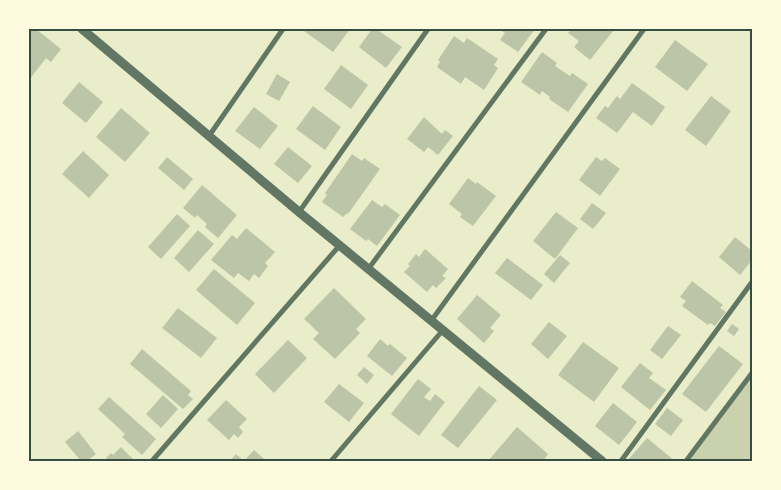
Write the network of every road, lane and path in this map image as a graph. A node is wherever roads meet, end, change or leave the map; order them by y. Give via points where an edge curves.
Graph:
1 (82, 29) edge
2 (282, 29) edge
3 (428, 29) edge
4 (546, 29) edge
5 (644, 29) edge
6 (209, 136) junction
7 (299, 212) junction
8 (340, 245) junction
9 (368, 268) junction
10 (752, 282) edge
11 (431, 320) junction
12 (443, 330) junction
13 (752, 373) edge
14 (152, 461) edge
15 (331, 461) edge
16 (602, 461) edge
17 (621, 461) edge
18 (686, 461) edge

1 - 6 street
2 - 6 street
3 - 7 street
4 - 9 street
5 - 11 street
6 - 7 street
7 - 8 street
8 - 9 street
8 - 14 street
9 - 11 street
10 - 17 street
11 - 12 street
12 - 15 street
12 - 16 street
13 - 18 street

